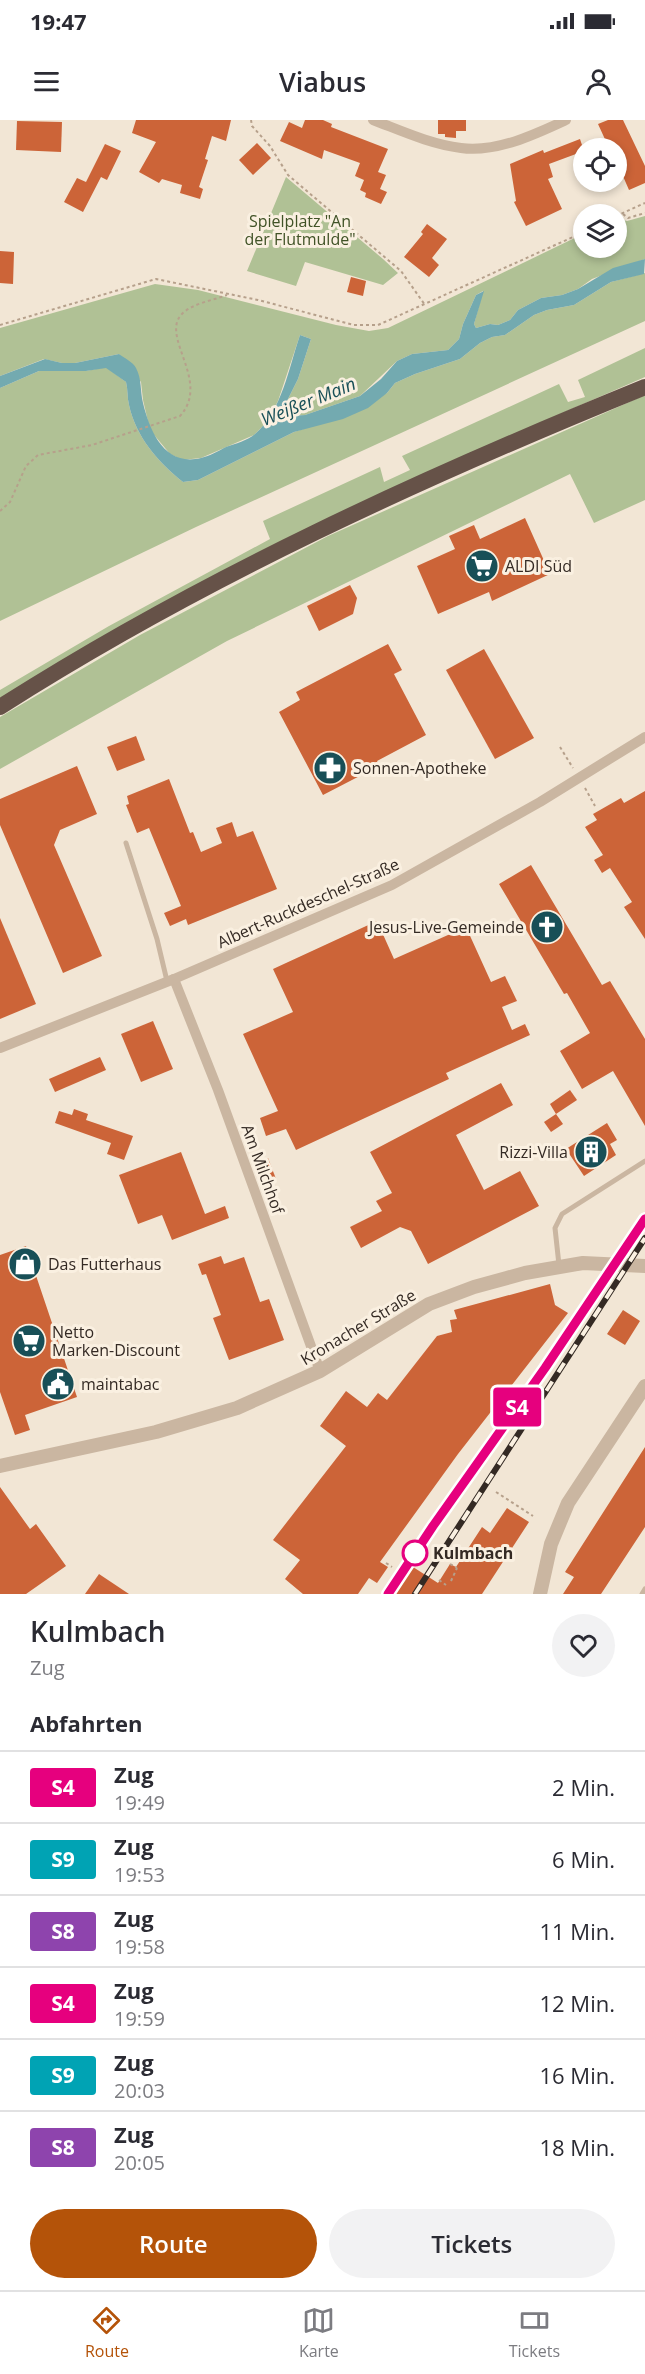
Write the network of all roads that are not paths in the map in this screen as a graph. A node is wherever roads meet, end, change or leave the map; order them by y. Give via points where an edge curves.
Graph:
1 (373, 120) edge
2 (566, 120) edge
3 (645, 387) edge
4 (0, 707) edge
5 (645, 737) edge
6 (126, 843) dead end
7 (171, 980) junction
8 (0, 1048) edge
9 (645, 1161) edge
10 (645, 1266) edge
11 (560, 1267) junction
12 (320, 1371) junction
13 (645, 1386) edge
14 (0, 1466) edge
15 (645, 1588) edge
16 (540, 1594) edge
17 (642, 1594) edge

1 - 2 street via 430,141 463,148 496,146 528,138
3 - 4 highway via 300,540 118,636
5 - 7 street, Albert-Ruckdeschel-Straße via 392,885
6 - 7 lane
7 - 8 street, Albert-Ruckdeschel-Straße
7 - 12 street, Am Milchhof via 218,1090
9 - 11 lane via 562,1214 555,1228
10 - 11 street, Kronacher Straße via 583,1263
11 - 12 street, Kronacher Straße via 474,1287 429,1304
12 - 14 street, Kronacher Straße via 237,1408 156,1432
13 - 16 street via 568,1503 551,1544
15 - 17 lane

